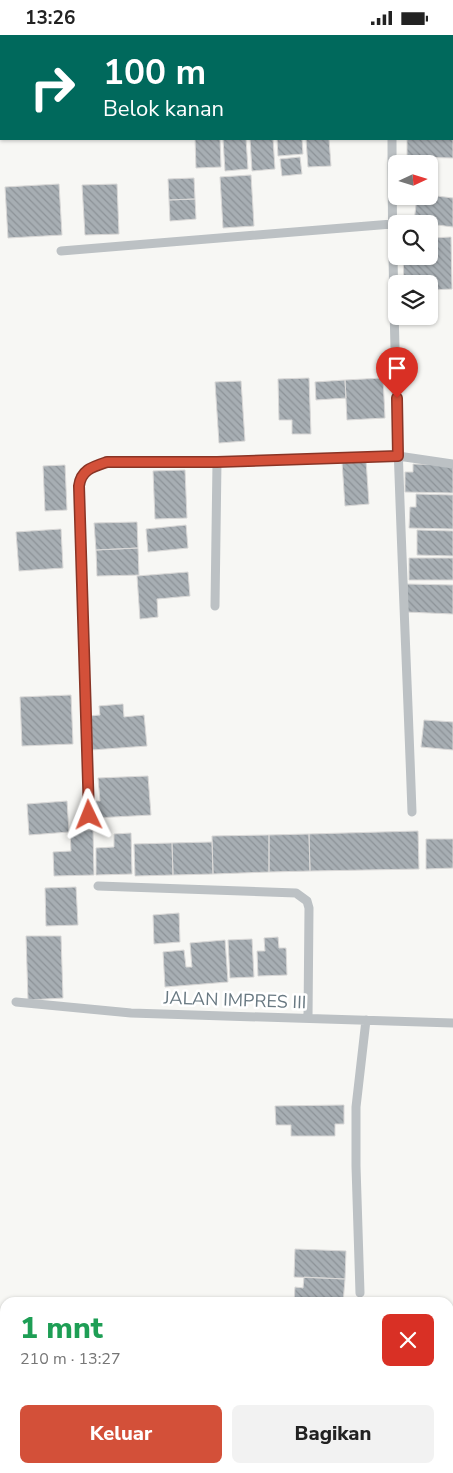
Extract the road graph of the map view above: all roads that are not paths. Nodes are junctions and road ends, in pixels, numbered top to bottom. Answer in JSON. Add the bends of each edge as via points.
{"nodes":[{"id":1,"x":392,"y":140,"type":"edge"},
{"id":2,"x":392,"y":215,"type":"edge"},
{"id":3,"x":388,"y":224,"type":"edge"},
{"id":4,"x":60,"y":251,"type":"dead end"},
{"id":5,"x":393,"y":265,"type":"edge"},
{"id":6,"x":398,"y":456,"type":"junction"},
{"id":7,"x":217,"y":462,"type":"junction"},
{"id":8,"x":453,"y":464,"type":"edge"},
{"id":9,"x":215,"y":606,"type":"dead end"},
{"id":10,"x":412,"y":812,"type":"dead end"},
{"id":11,"x":89,"y":815,"type":"dead end"},
{"id":12,"x":98,"y":886,"type":"dead end"},
{"id":13,"x":16,"y":1002,"type":"dead end"},
{"id":14,"x":308,"y":1018,"type":"junction"},
{"id":15,"x":366,"y":1020,"type":"junction"},
{"id":16,"x":453,"y":1023,"type":"edge"},
{"id":17,"x":360,"y":1293,"type":"dead end"}],
"edges":[{"from":1,"to":2,"type":"street"},
{"from":3,"to":4,"type":"street"},
{"from":5,"to":6,"type":"street"},
{"from":6,"to":7,"type":"street"},
{"from":6,"to":8,"type":"street"},
{"from":6,"to":10,"type":"street"},
{"from":7,"to":9,"type":"street"},
{"from":7,"to":11,"type":"street","via":[[107,462],[93,467],[80,479]]},
{"from":12,"to":14,"type":"street","via":[[296,893],[307,901],[309,908]]},
{"from":13,"to":14,"type":"street","name":"JALAN IMPRES III","via":[[131,1013]]},
{"from":14,"to":15,"type":"street","name":"JALAN IMPRES III"},
{"from":15,"to":16,"type":"street","name":"JALAN IMPRES III"},
{"from":15,"to":17,"type":"street","via":[[356,1107]]}]}
